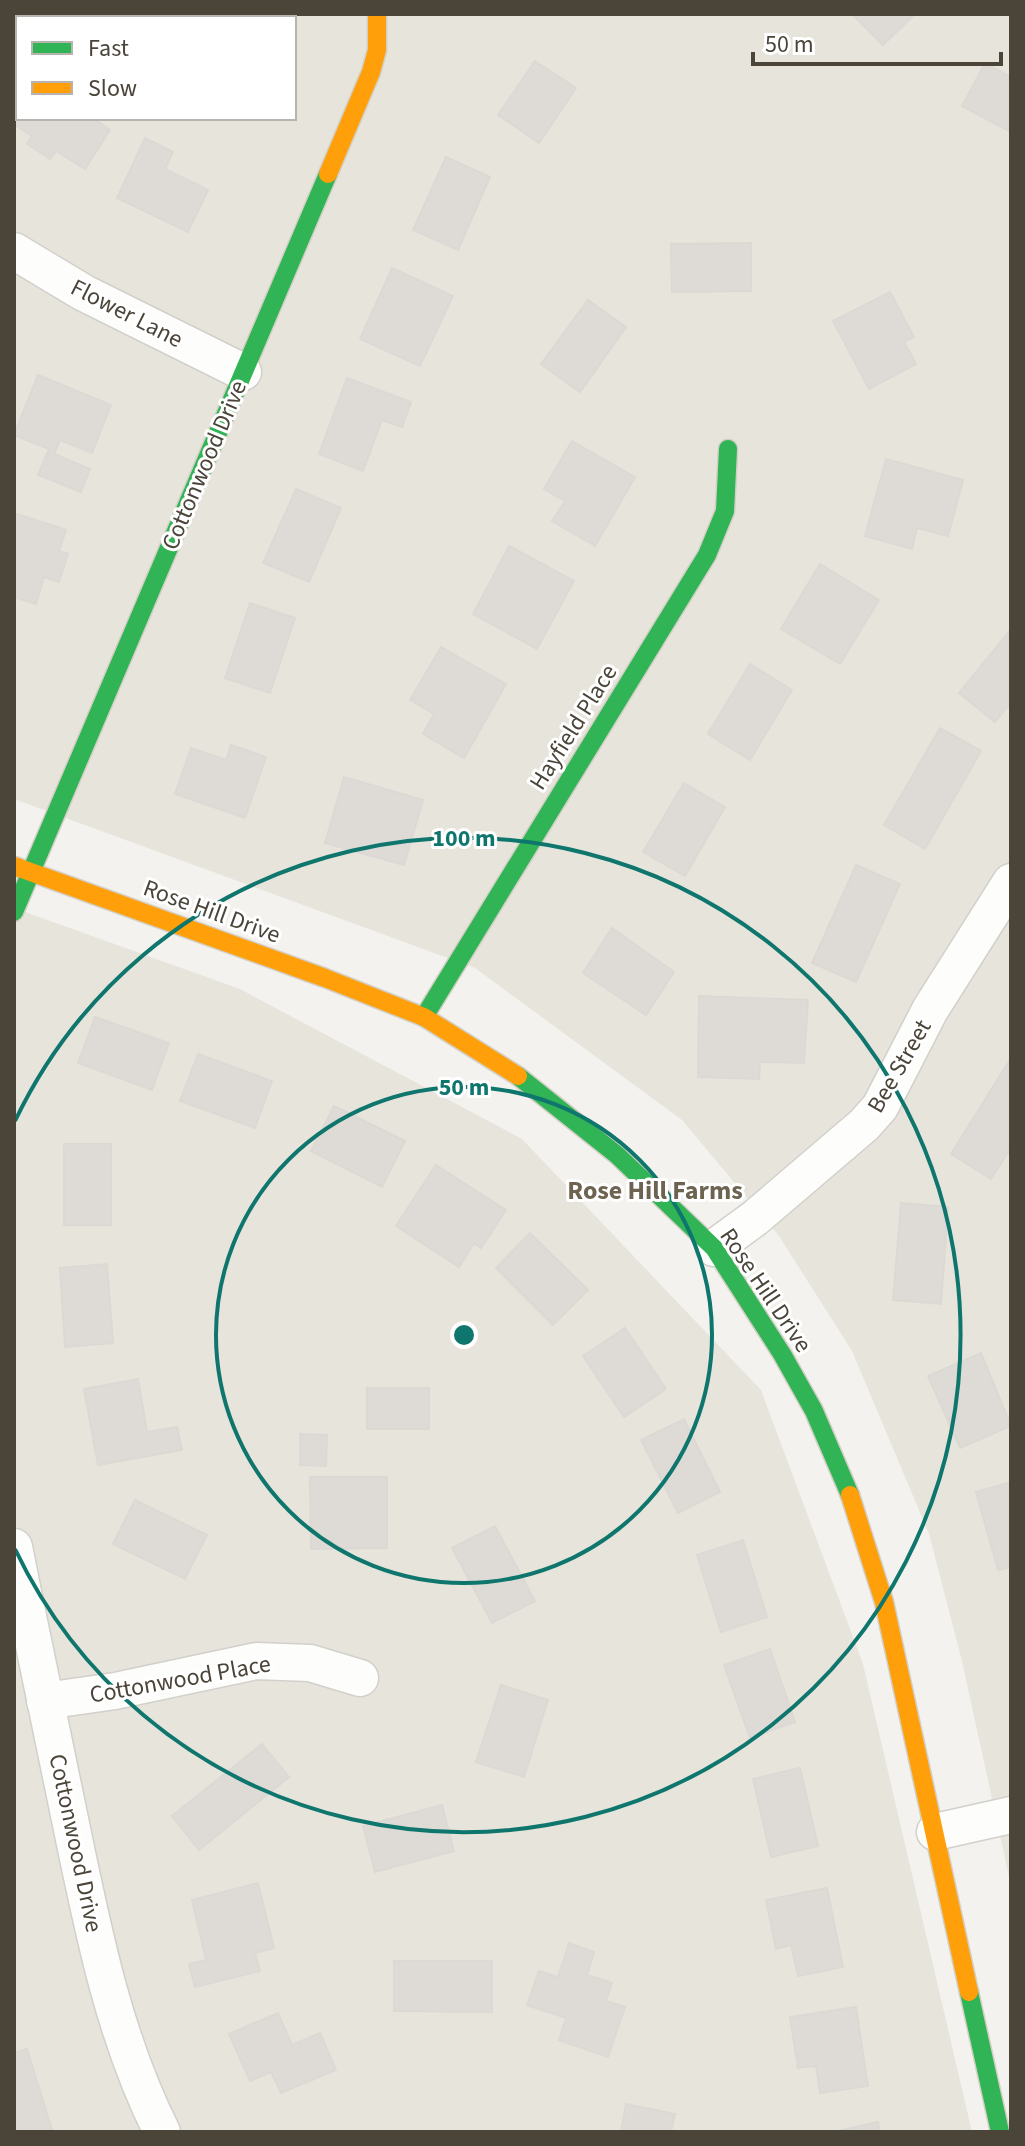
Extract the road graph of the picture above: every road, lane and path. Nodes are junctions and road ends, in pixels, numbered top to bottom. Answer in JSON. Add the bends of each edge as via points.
{"nodes":[{"id":1,"x":383,"y":15,"type":"edge"},
{"id":2,"x":14,"y":251,"type":"edge"},
{"id":3,"x":243,"y":372,"type":"junction"},
{"id":4,"x":728,"y":449,"type":"dead end"},
{"id":5,"x":22,"y":869,"type":"edge"},
{"id":6,"x":1011,"y":882,"type":"edge"},
{"id":7,"x":14,"y":912,"type":"edge"},
{"id":8,"x":424,"y":1017,"type":"junction"},
{"id":9,"x":714,"y":1248,"type":"junction"},
{"id":10,"x":14,"y":1547,"type":"edge"},
{"id":11,"x":360,"y":1678,"type":"dead end"},
{"id":12,"x":45,"y":1701,"type":"junction"},
{"id":13,"x":1011,"y":1815,"type":"edge"},
{"id":14,"x":935,"y":1832,"type":"junction"},
{"id":15,"x":162,"y":2132,"type":"edge"},
{"id":16,"x":1000,"y":2132,"type":"edge"}],
"edges":[{"from":1,"to":3,"type":"street","name":"Cottonwood Drive","via":[[371,72]]},
{"from":2,"to":3,"type":"street","name":"Flower Lane","via":[[84,293]]},
{"from":3,"to":5,"type":"street","name":"Cottonwood Drive"},
{"from":4,"to":8,"type":"street","name":"Hayfield Place","via":[[725,511],[707,555]]},
{"from":5,"to":7,"type":"street","name":"Cottonwood Drive"},
{"from":5,"to":8,"type":"street","name":"Rose Hill Drive"},
{"from":6,"to":9,"type":"street","name":"Bee Street","via":[[930,1010],[880,1107]]},
{"from":8,"to":9,"type":"street","name":"Rose Hill Drive","via":[[562,1108]]},
{"from":9,"to":14,"type":"street","name":"Rose Hill Drive","via":[[782,1354],[846,1482],[884,1602]]},
{"from":10,"to":12,"type":"street","name":"Cottonwood Drive"},
{"from":11,"to":12,"type":"street","name":"Cottonwood Place","via":[[310,1663],[256,1661]]},
{"from":12,"to":15,"type":"street","name":"Cottonwood Drive","via":[[116,2016]]},
{"from":13,"to":14,"type":"street"},
{"from":14,"to":16,"type":"street","name":"Rose Hill Drive"}]}
